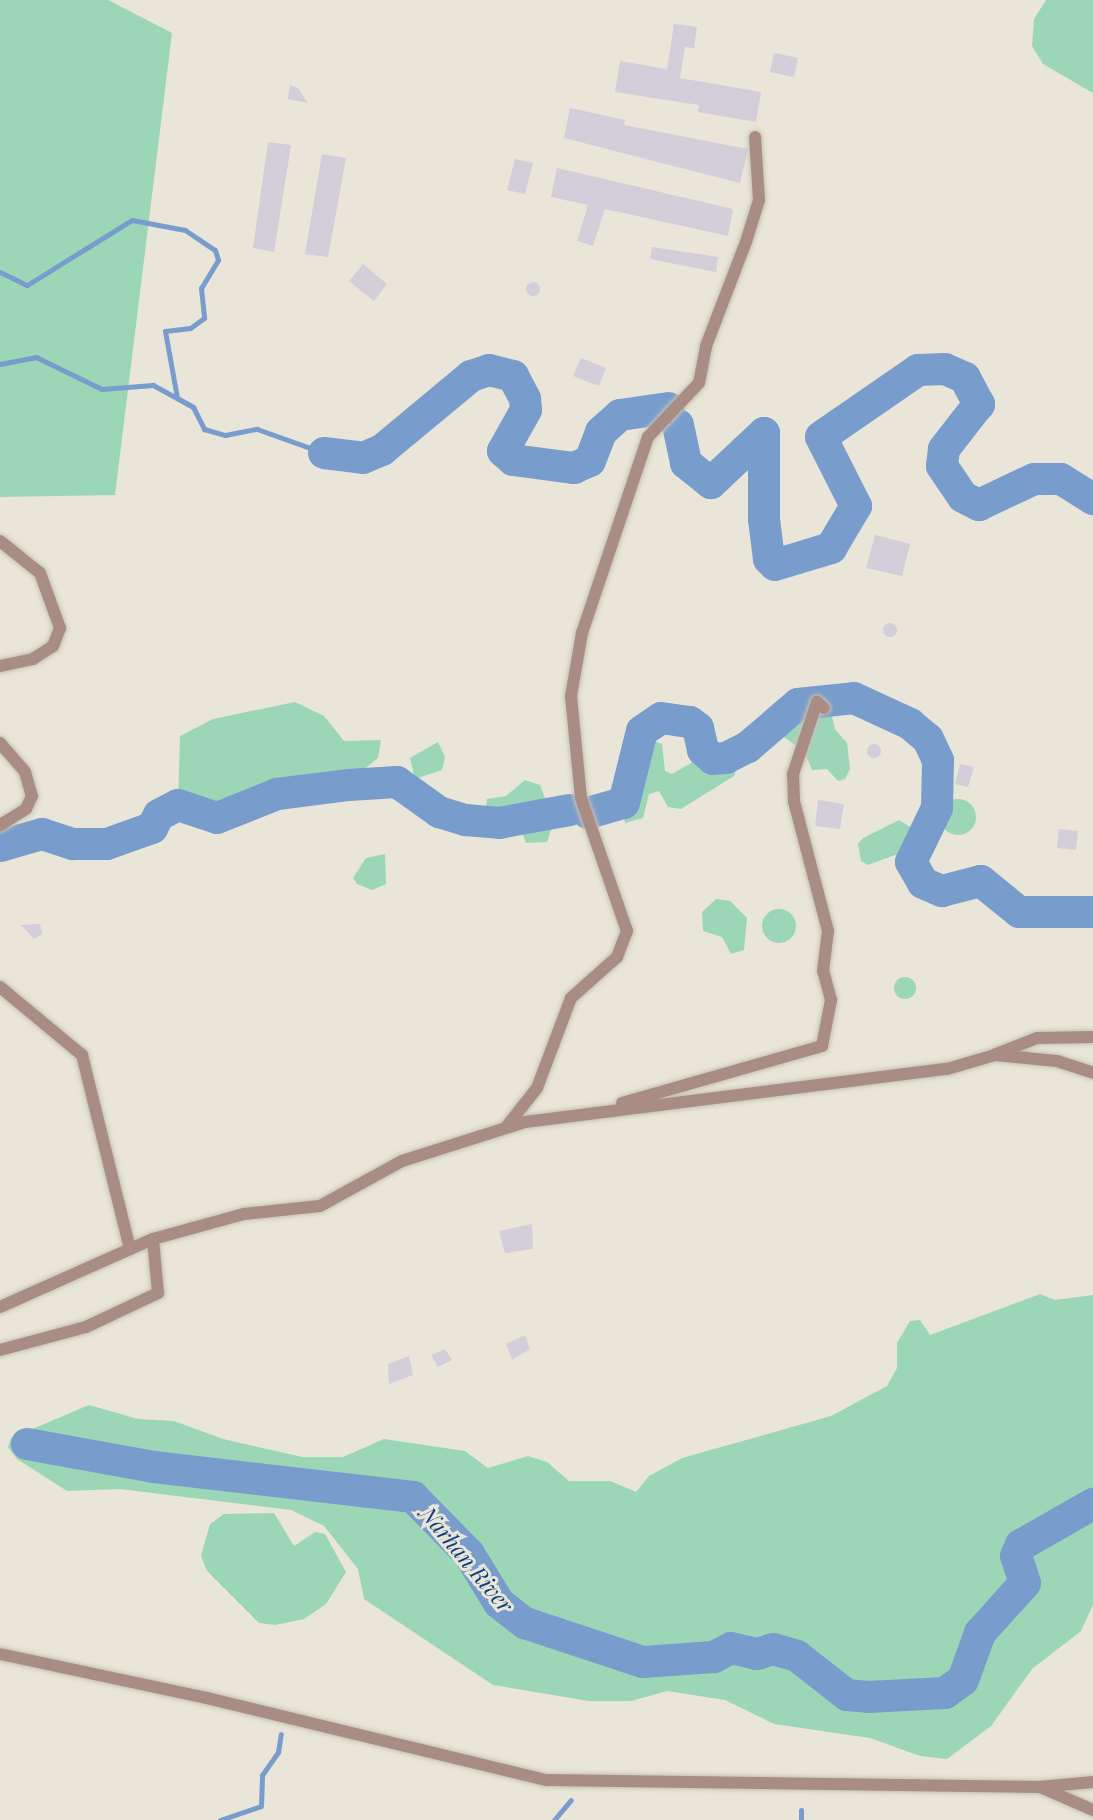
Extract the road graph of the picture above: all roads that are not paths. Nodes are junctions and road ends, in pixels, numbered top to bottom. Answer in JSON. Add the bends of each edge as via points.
{"nodes":[{"id":1,"x":755,"y":137,"type":"dead end"},
{"id":2,"x":0,"y":541,"type":"edge"},
{"id":3,"x":0,"y":666,"type":"edge"},
{"id":4,"x":824,"y":708,"type":"dead end"},
{"id":5,"x":0,"y":743,"type":"edge"},
{"id":6,"x":0,"y":825,"type":"edge"},
{"id":7,"x":0,"y":987,"type":"edge"},
{"id":8,"x":1093,"y":1037,"type":"edge"},
{"id":9,"x":996,"y":1055,"type":"junction"},
{"id":10,"x":1093,"y":1073,"type":"edge"},
{"id":11,"x":604,"y":1109,"type":"junction"},
{"id":12,"x":504,"y":1128,"type":"junction"},
{"id":13,"x":153,"y":1239,"type":"junction"},
{"id":14,"x":130,"y":1249,"type":"junction"},
{"id":15,"x":0,"y":1307,"type":"edge"},
{"id":16,"x":0,"y":1350,"type":"edge"},
{"id":17,"x":0,"y":1654,"type":"edge"},
{"id":18,"x":1093,"y":1782,"type":"edge"},
{"id":19,"x":1040,"y":1787,"type":"junction"},
{"id":20,"x":1093,"y":1810,"type":"edge"}],
"edges":[{"from":1,"to":12,"type":"street","via":[[759,200],[746,242],[706,346],[699,382],[648,437],[582,633],[571,696],[581,798],[627,931],[617,957],[572,998],[537,1088]]},
{"from":2,"to":3,"type":"street","via":[[40,573],[60,628],[53,646],[33,659]]},
{"from":4,"to":11,"type":"street","via":[[817,702],[793,774],[794,801],[828,931],[823,971],[831,1000],[822,1046]]},
{"from":5,"to":6,"type":"street","via":[[25,772],[32,796],[26,808]]},
{"from":7,"to":14,"type":"street","via":[[82,1055]]},
{"from":8,"to":9,"type":"street","via":[[1037,1038],[1016,1042]]},
{"from":9,"to":10,"type":"street","via":[[1048,1059]]},
{"from":9,"to":11,"type":"street","via":[[947,1070]]},
{"from":11,"to":12,"type":"street"},
{"from":12,"to":13,"type":"street","via":[[402,1161],[320,1206],[244,1214]]},
{"from":13,"to":14,"type":"street"},
{"from":13,"to":16,"type":"street","via":[[158,1293],[86,1327]]},
{"from":14,"to":15,"type":"street"},
{"from":17,"to":19,"type":"street","via":[[207,1698],[546,1780]]},
{"from":18,"to":19,"type":"street"},
{"from":19,"to":20,"type":"street"}]}
